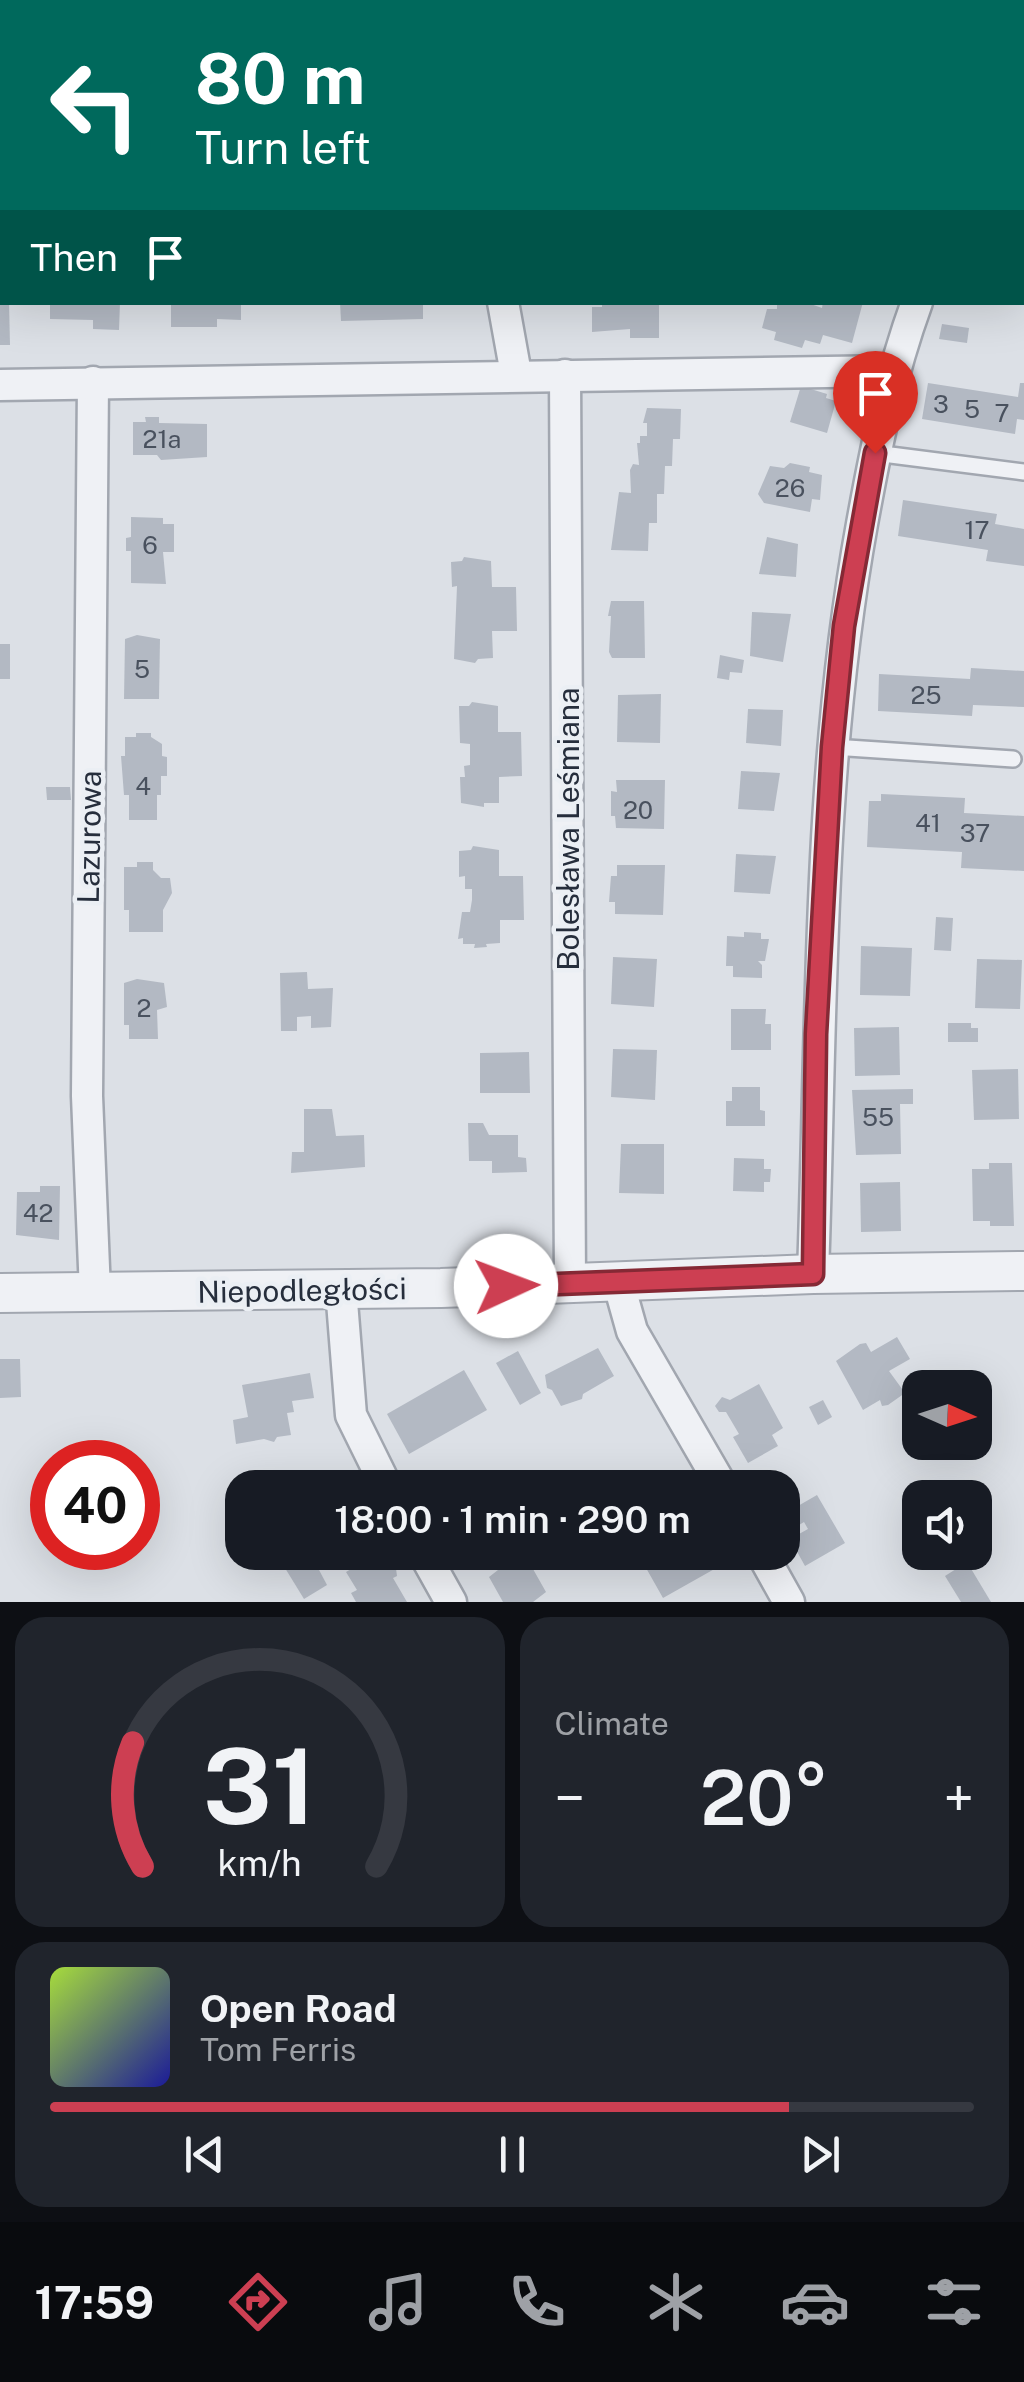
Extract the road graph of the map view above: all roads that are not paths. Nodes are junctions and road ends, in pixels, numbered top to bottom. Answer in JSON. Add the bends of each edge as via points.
{"nodes":[{"id":1,"x":504,"y":305,"type":"edge"},
{"id":2,"x":916,"y":305,"type":"edge"},
{"id":3,"x":892,"y":371,"type":"junction"},
{"id":4,"x":516,"y":374,"type":"junction"},
{"id":5,"x":565,"y":375,"type":"junction"},
{"id":6,"x":93,"y":382,"type":"junction"},
{"id":7,"x":0,"y":385,"type":"edge"},
{"id":8,"x":875,"y":453,"type":"junction"},
{"id":9,"x":1024,"y":472,"type":"edge"},
{"id":10,"x":832,"y":747,"type":"junction"},
{"id":11,"x":1013,"y":759,"type":"dead end"},
{"id":12,"x":1024,"y":1272,"type":"edge"},
{"id":13,"x":813,"y":1274,"type":"junction"},
{"id":14,"x":618,"y":1282,"type":"junction"},
{"id":15,"x":570,"y":1284,"type":"junction"},
{"id":16,"x":341,"y":1289,"type":"junction"},
{"id":17,"x":95,"y":1292,"type":"junction"},
{"id":18,"x":0,"y":1294,"type":"edge"},
{"id":19,"x":377,"y":1470,"type":"edge"},
{"id":20,"x":713,"y":1470,"type":"edge"},
{"id":21,"x":433,"y":1570,"type":"edge"},
{"id":22,"x":770,"y":1570,"type":"edge"},
{"id":23,"x":451,"y":1602,"type":"edge"},
{"id":24,"x":789,"y":1602,"type":"edge"}],
"edges":[{"from":1,"to":4,"type":"street"},
{"from":2,"to":3,"type":"street"},
{"from":3,"to":5,"type":"street"},
{"from":3,"to":8,"type":"street"},
{"from":4,"to":5,"type":"street"},
{"from":4,"to":6,"type":"street"},
{"from":5,"to":15,"type":"street","name":"Bolesława Leśmiana"},
{"from":6,"to":7,"type":"street"},
{"from":6,"to":17,"type":"street","name":"Lazurowa","via":[[87,1096]]},
{"from":8,"to":9,"type":"lane"},
{"from":8,"to":10,"type":"street","via":[[844,626]]},
{"from":10,"to":11,"type":"lane"},
{"from":10,"to":13,"type":"street","via":[[816,1034]]},
{"from":12,"to":13,"type":"street","name":"Niepodległości"},
{"from":13,"to":14,"type":"street","name":"Niepodległości"},
{"from":14,"to":15,"type":"street","name":"Niepodległości"},
{"from":14,"to":20,"type":"street","via":[[632,1331]]},
{"from":15,"to":16,"type":"street","name":"Niepodległości"},
{"from":16,"to":17,"type":"street","name":"Niepodległości"},
{"from":16,"to":19,"type":"street","via":[[351,1415]]},
{"from":17,"to":18,"type":"street","name":"Niepodległości"},
{"from":21,"to":23,"type":"street"},
{"from":22,"to":24,"type":"street"}]}
